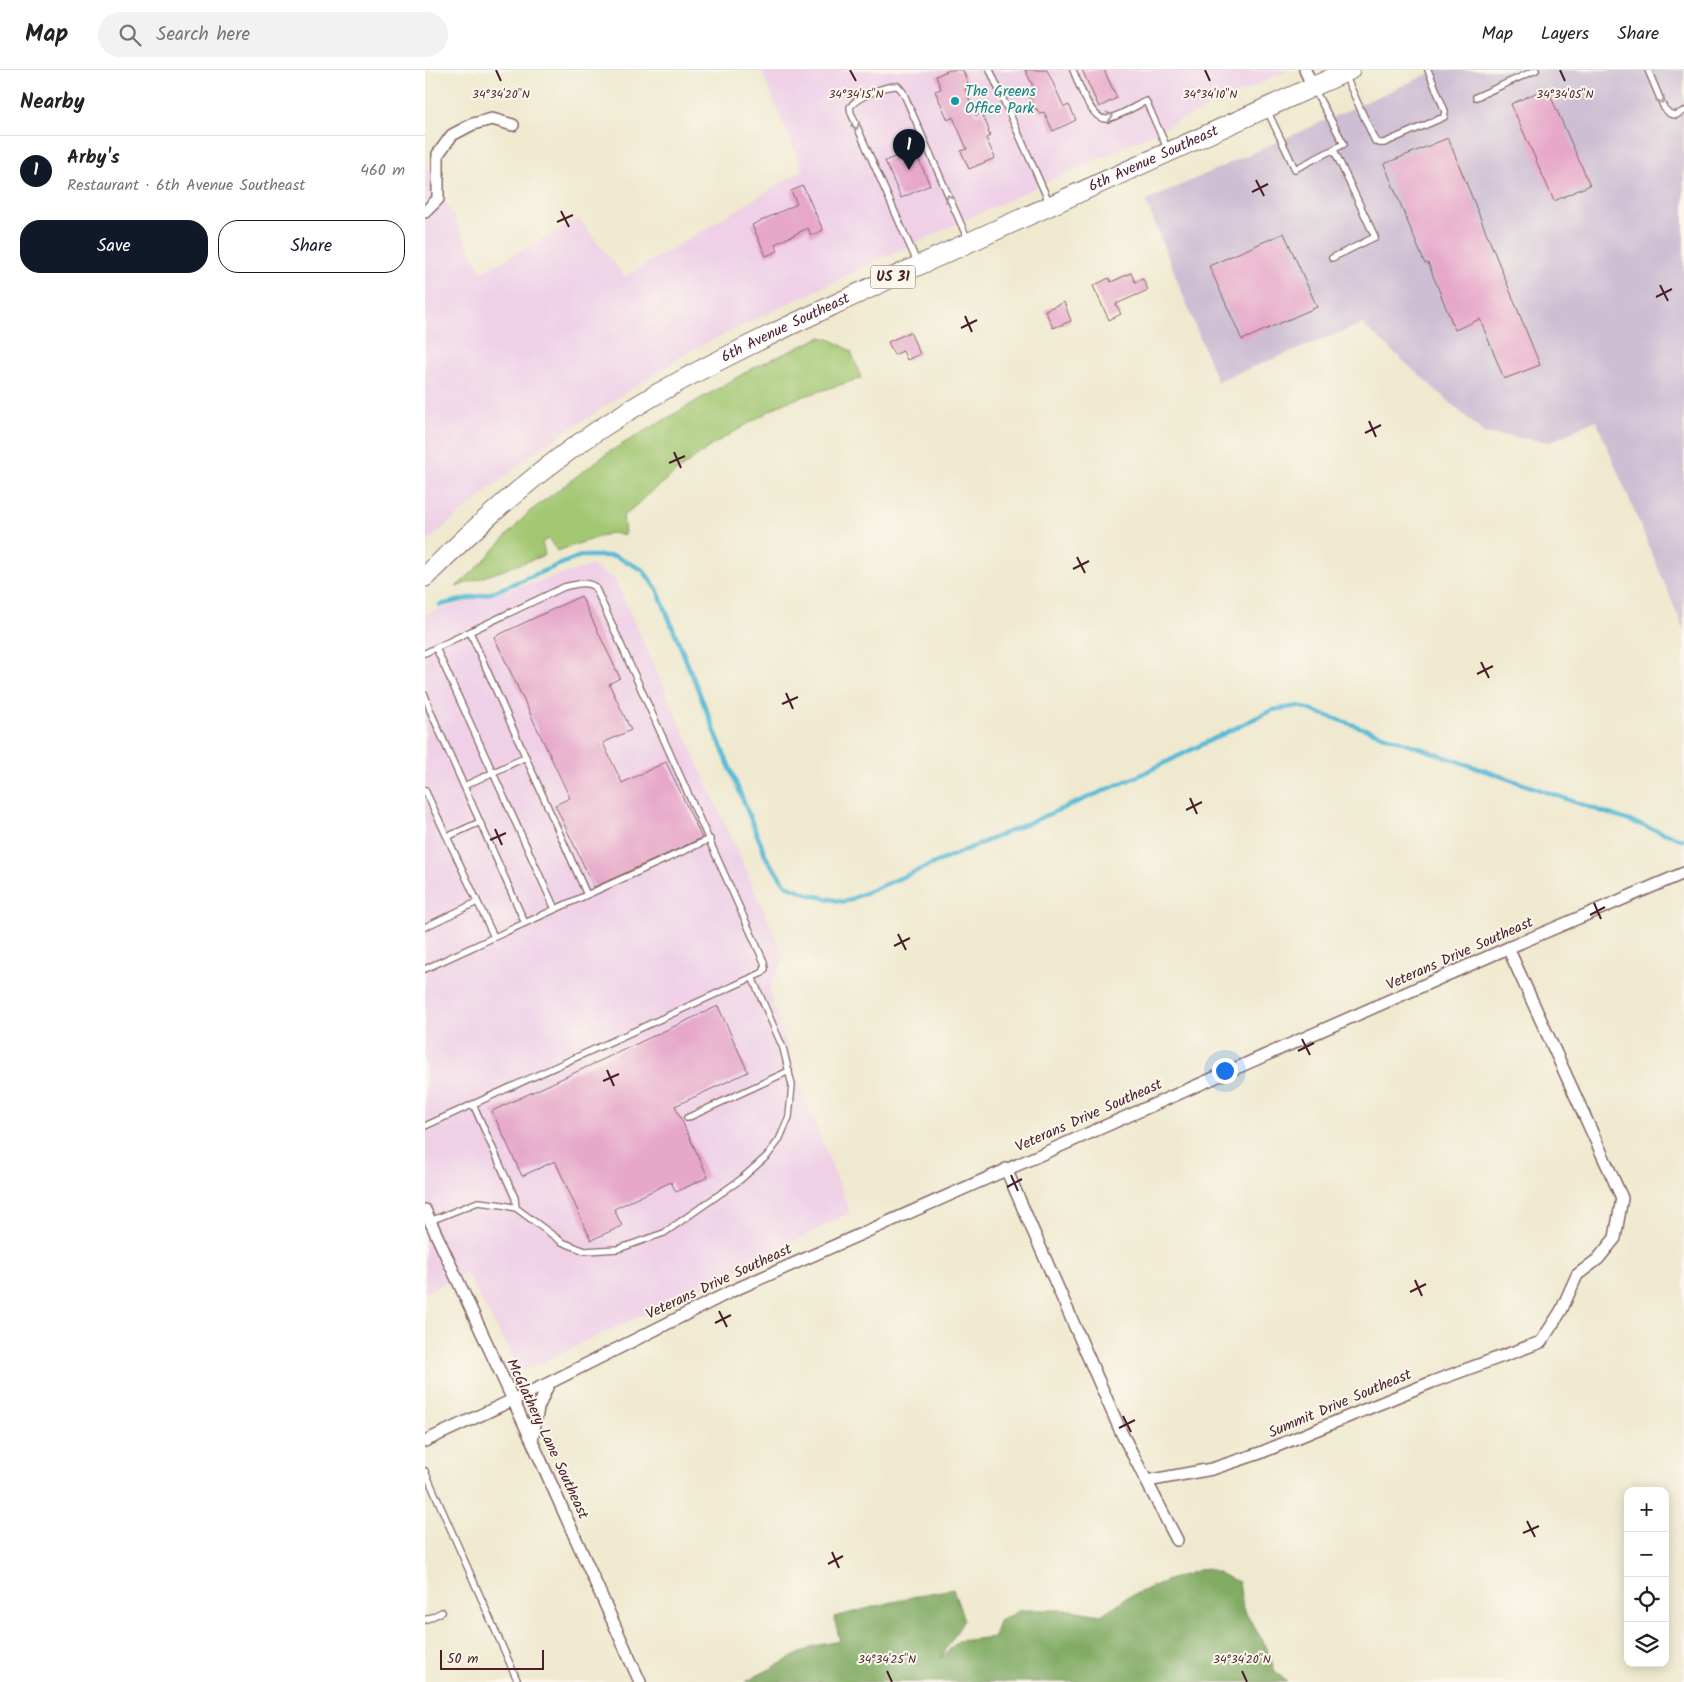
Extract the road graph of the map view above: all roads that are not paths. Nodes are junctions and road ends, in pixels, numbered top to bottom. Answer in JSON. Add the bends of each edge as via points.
{"nodes":[{"id":1,"x":990,"y":70,"type":"edge"},
{"id":2,"x":1073,"y":70,"type":"edge"},
{"id":3,"x":1428,"y":70,"type":"edge"},
{"id":4,"x":1536,"y":70,"type":"edge"},
{"id":5,"x":1648,"y":70,"type":"edge"},
{"id":6,"x":1347,"y":71,"type":"edge"},
{"id":7,"x":1309,"y":78,"type":"edge"},
{"id":8,"x":1476,"y":97,"type":"dead end"},
{"id":9,"x":1267,"y":108,"type":"junction"},
{"id":10,"x":1684,"y":111,"type":"edge"},
{"id":11,"x":513,"y":125,"type":"dead end"},
{"id":12,"x":1334,"y":150,"type":"junction"},
{"id":13,"x":1169,"y":152,"type":"junction"},
{"id":14,"x":1051,"y":206,"type":"junction"},
{"id":15,"x":425,"y":212,"type":"edge"},
{"id":16,"x":969,"y":242,"type":"junction"},
{"id":17,"x":1332,"y":258,"type":"dead end"},
{"id":18,"x":918,"y":265,"type":"junction"},
{"id":19,"x":425,"y":577,"type":"edge"},
{"id":20,"x":469,"y":632,"type":"junction"},
{"id":21,"x":436,"y":648,"type":"junction"},
{"id":22,"x":425,"y":653,"type":"edge"},
{"id":23,"x":425,"y":694,"type":"edge"},
{"id":24,"x":427,"y":709,"type":"edge"},
{"id":25,"x":526,"y":757,"type":"junction"},
{"id":26,"x":493,"y":773,"type":"junction"},
{"id":27,"x":464,"y":786,"type":"junction"},
{"id":28,"x":425,"y":790,"type":"edge"},
{"id":29,"x":480,"y":822,"type":"junction"},
{"id":30,"x":447,"y":837,"type":"junction"},
{"id":31,"x":710,"y":839,"type":"junction"},
{"id":32,"x":1684,"y":873,"type":"edge"},
{"id":33,"x":587,"y":895,"type":"junction"},
{"id":34,"x":477,"y":902,"type":"junction"},
{"id":35,"x":555,"y":909,"type":"junction"},
{"id":36,"x":525,"y":923,"type":"junction"},
{"id":37,"x":425,"y":927,"type":"edge"},
{"id":38,"x":494,"y":937,"type":"junction"},
{"id":39,"x":1508,"y":948,"type":"junction"},
{"id":40,"x":426,"y":967,"type":"edge"},
{"id":41,"x":752,"y":977,"type":"junction"},
{"id":42,"x":789,"y":1071,"type":"junction"},
{"id":43,"x":473,"y":1104,"type":"junction"},
{"id":44,"x":687,"y":1118,"type":"dead end"},
{"id":45,"x":425,"y":1126,"type":"edge"},
{"id":46,"x":1005,"y":1169,"type":"junction"},
{"id":47,"x":516,"y":1208,"type":"junction"},
{"id":48,"x":428,"y":1216,"type":"edge"},
{"id":49,"x":549,"y":1383,"type":"junction"},
{"id":50,"x":512,"y":1400,"type":"junction"},
{"id":51,"x":425,"y":1441,"type":"edge"},
{"id":52,"x":532,"y":1441,"type":"junction"},
{"id":53,"x":425,"y":1471,"type":"edge"},
{"id":54,"x":1147,"y":1481,"type":"junction"},
{"id":55,"x":1177,"y":1540,"type":"dead end"},
{"id":56,"x":441,"y":1612,"type":"dead end"},
{"id":57,"x":425,"y":1620,"type":"edge"},
{"id":58,"x":518,"y":1682,"type":"edge"},
{"id":59,"x":640,"y":1682,"type":"edge"}],
"edges":[{"from":1,"to":14,"type":"lane"},
{"from":2,"to":13,"type":"lane","one_way":true,"via":[[1091,110],[1099,118],[1107,119],[1146,101]]},
{"from":3,"to":6,"type":"lane","via":[[1445,111],[1444,117],[1384,143],[1375,141]]},
{"from":4,"to":8,"type":"lane"},
{"from":5,"to":10,"type":"lane","one_way":true,"via":[[1664,108],[1676,115]]},
{"from":6,"to":7,"type":"main road","name":"6th Avenue Southeast","number":"US 31"},
{"from":7,"to":9,"type":"main road","name":"6th Avenue Southeast","number":"US 31"},
{"from":7,"to":12,"type":"lane","via":[[1344,144]]},
{"from":9,"to":12,"type":"lane","via":[[1295,169]]},
{"from":9,"to":13,"type":"main road","name":"6th Avenue Southeast","number":"US 31"},
{"from":11,"to":15,"type":"street","via":[[492,118],[452,135],[438,154],[439,199]]},
{"from":12,"to":17,"type":"lane","via":[[1375,237]]},
{"from":13,"to":14,"type":"main road","name":"6th Avenue Southeast","number":"US 31"},
{"from":14,"to":16,"type":"main road","name":"6th Avenue Southeast","number":"US 31"},
{"from":16,"to":18,"type":"main road","name":"6th Avenue Southeast","number":"US 31"},
{"from":16,"to":18,"type":"lane","one_way":true,"via":[[903,92],[898,86],[890,86],[854,102],[849,107],[851,113]]},
{"from":18,"to":19,"type":"main road","name":"6th Avenue Southeast","number":"US 31","via":[[734,352],[616,419],[520,488]]},
{"from":20,"to":21,"type":"lane"},
{"from":20,"to":25,"type":"lane"},
{"from":20,"to":31,"type":"lane","via":[[564,587],[586,583],[595,587]]},
{"from":21,"to":22,"type":"lane"},
{"from":21,"to":26,"type":"lane"},
{"from":23,"to":24,"type":"lane"},
{"from":24,"to":27,"type":"lane"},
{"from":25,"to":26,"type":"lane"},
{"from":25,"to":33,"type":"lane"},
{"from":26,"to":27,"type":"lane"},
{"from":26,"to":35,"type":"lane"},
{"from":27,"to":29,"type":"lane"},
{"from":28,"to":30,"type":"lane"},
{"from":29,"to":30,"type":"lane"},
{"from":29,"to":36,"type":"lane"},
{"from":30,"to":34,"type":"lane"},
{"from":31,"to":33,"type":"lane"},
{"from":31,"to":41,"type":"lane","via":[[765,962],[762,973]]},
{"from":32,"to":39,"type":"street","name":"Veterans Drive Southeast"},
{"from":33,"to":35,"type":"lane"},
{"from":34,"to":37,"type":"lane"},
{"from":34,"to":38,"type":"lane"},
{"from":35,"to":36,"type":"lane"},
{"from":36,"to":38,"type":"lane"},
{"from":38,"to":40,"type":"lane"},
{"from":39,"to":46,"type":"street","name":"Veterans Drive Southeast"},
{"from":39,"to":54,"type":"street","name":"Summit Drive Southeast","via":[[1622,1198],[1615,1238],[1598,1259],[1577,1275],[1561,1311],[1541,1342],[1432,1382],[1259,1453],[1212,1469]]},
{"from":41,"to":42,"type":"lane","via":[[783,1048]]},
{"from":41,"to":43,"type":"lane"},
{"from":42,"to":44,"type":"lane"},
{"from":42,"to":47,"type":"lane","via":[[792,1085],[789,1117],[779,1140],[767,1156],[740,1180],[664,1233],[617,1248],[585,1251],[562,1242]]},
{"from":43,"to":45,"type":"lane"},
{"from":43,"to":47,"type":"lane","via":[[515,1198]]},
{"from":46,"to":49,"type":"street","name":"Veterans Drive Southeast","via":[[732,1291]]},
{"from":46,"to":54,"type":"street","via":[[1121,1432]]},
{"from":47,"to":48,"type":"lane","via":[[478,1202]]},
{"from":48,"to":50,"type":"street","name":"McGlathery Lane Southeast"},
{"from":49,"to":50,"type":"street","name":"Veterans Drive Southeast"},
{"from":49,"to":52,"type":"street","via":[[538,1408]]},
{"from":50,"to":51,"type":"street","name":"Veterans Drive Southeast"},
{"from":50,"to":52,"type":"street","name":"McGlathery Lane Southeast"},
{"from":52,"to":59,"type":"street","name":"McGlathery Lane Southeast"},
{"from":53,"to":58,"type":"lane"},
{"from":54,"to":55,"type":"street"},
{"from":56,"to":57,"type":"lane"}]}
